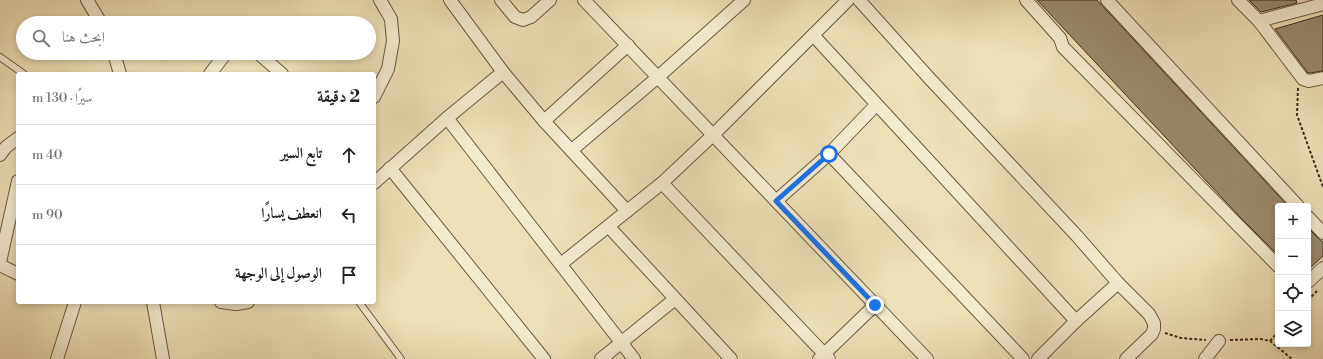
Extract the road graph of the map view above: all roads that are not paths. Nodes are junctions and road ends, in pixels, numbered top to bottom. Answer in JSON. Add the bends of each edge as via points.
{"nodes":[{"id":1,"x":87,"y":0,"type":"edge"},
{"id":2,"x":380,"y":0,"type":"edge"},
{"id":3,"x":450,"y":0,"type":"edge"},
{"id":4,"x":501,"y":0,"type":"edge"},
{"id":5,"x":550,"y":0,"type":"edge"},
{"id":6,"x":584,"y":0,"type":"edge"},
{"id":7,"x":744,"y":0,"type":"edge"},
{"id":8,"x":848,"y":0,"type":"edge"},
{"id":9,"x":859,"y":0,"type":"edge"},
{"id":10,"x":1026,"y":0,"type":"edge"},
{"id":11,"x":1107,"y":0,"type":"edge"},
{"id":12,"x":1238,"y":0,"type":"edge"},
{"id":13,"x":1323,"y":4,"type":"edge"},
{"id":14,"x":97,"y":16,"type":"edge"},
{"id":15,"x":1259,"y":20,"type":"junction"},
{"id":16,"x":812,"y":35,"type":"junction"},
{"id":17,"x":628,"y":45,"type":"junction"},
{"id":18,"x":0,"y":57,"type":"edge"},
{"id":19,"x":116,"y":60,"type":"edge"},
{"id":20,"x":221,"y":60,"type":"edge"},
{"id":21,"x":266,"y":60,"type":"edge"},
{"id":22,"x":21,"y":72,"type":"edge"},
{"id":23,"x":119,"y":72,"type":"edge"},
{"id":24,"x":212,"y":72,"type":"edge"},
{"id":25,"x":280,"y":72,"type":"edge"},
{"id":26,"x":503,"y":72,"type":"junction"},
{"id":27,"x":658,"y":77,"type":"junction"},
{"id":28,"x":1323,"y":78,"type":"edge"},
{"id":29,"x":376,"y":93,"type":"edge"},
{"id":30,"x":876,"y":105,"type":"junction"},
{"id":31,"x":447,"y":118,"type":"junction"},
{"id":32,"x":544,"y":121,"type":"junction"},
{"id":33,"x":713,"y":135,"type":"junction"},
{"id":34,"x":16,"y":140,"type":"edge"},
{"id":35,"x":572,"y":150,"type":"junction"},
{"id":36,"x":829,"y":154,"type":"junction"},
{"id":37,"x":0,"y":155,"type":"edge"},
{"id":38,"x":380,"y":174,"type":"edge"},
{"id":39,"x":662,"y":183,"type":"junction"},
{"id":40,"x":16,"y":190,"type":"edge"},
{"id":41,"x":776,"y":201,"type":"junction"},
{"id":42,"x":1295,"y":203,"type":"edge"},
{"id":43,"x":627,"y":211,"type":"junction"},
{"id":44,"x":1311,"y":220,"type":"edge"},
{"id":45,"x":608,"y":227,"type":"junction"},
{"id":46,"x":1323,"y":233,"type":"edge"},
{"id":47,"x":0,"y":263,"type":"edge"},
{"id":48,"x":1275,"y":263,"type":"edge"},
{"id":49,"x":561,"y":264,"type":"junction"},
{"id":50,"x":1323,"y":268,"type":"edge"},
{"id":51,"x":16,"y":273,"type":"edge"},
{"id":52,"x":1311,"y":279,"type":"edge"},
{"id":53,"x":1118,"y":283,"type":"junction"},
{"id":54,"x":675,"y":299,"type":"junction"},
{"id":55,"x":74,"y":304,"type":"edge"},
{"id":56,"x":153,"y":304,"type":"edge"},
{"id":57,"x":360,"y":304,"type":"edge"},
{"id":58,"x":875,"y":305,"type":"junction"},
{"id":59,"x":1076,"y":321,"type":"junction"},
{"id":60,"x":1219,"y":341,"type":"dead end"},
{"id":61,"x":622,"y":343,"type":"junction"},
{"id":62,"x":824,"y":357,"type":"edge"},
{"id":63,"x":57,"y":359,"type":"edge"},
{"id":64,"x":163,"y":359,"type":"edge"},
{"id":65,"x":401,"y":359,"type":"edge"},
{"id":66,"x":544,"y":359,"type":"edge"},
{"id":67,"x":601,"y":359,"type":"edge"},
{"id":68,"x":634,"y":359,"type":"edge"},
{"id":69,"x":731,"y":359,"type":"edge"},
{"id":70,"x":927,"y":359,"type":"edge"},
{"id":71,"x":1023,"y":359,"type":"edge"},
{"id":72,"x":1038,"y":359,"type":"edge"},
{"id":73,"x":1126,"y":359,"type":"edge"},
{"id":74,"x":1205,"y":359,"type":"edge"}],
"edges":[{"from":1,"to":14,"type":"street"},
{"from":2,"to":29,"type":"street","via":[[391,19],[393,41],[388,69]]},
{"from":3,"to":26,"type":"street"},
{"from":4,"to":5,"type":"street","via":[[515,17],[523,20],[531,17]]},
{"from":6,"to":17,"type":"street"},
{"from":7,"to":27,"type":"street"},
{"from":8,"to":16,"type":"street"},
{"from":9,"to":53,"type":"street"},
{"from":10,"to":48,"type":"street","via":[[1060,38],[1063,47]]},
{"from":11,"to":42,"type":"street"},
{"from":12,"to":15,"type":"street"},
{"from":13,"to":15,"type":"street"},
{"from":15,"to":28,"type":"street","via":[[1306,81]]},
{"from":16,"to":30,"type":"street"},
{"from":16,"to":33,"type":"street"},
{"from":17,"to":27,"type":"street"},
{"from":17,"to":32,"type":"street"},
{"from":18,"to":22,"type":"lane"},
{"from":19,"to":23,"type":"street"},
{"from":20,"to":24,"type":"street"},
{"from":21,"to":25,"type":"street"},
{"from":26,"to":31,"type":"street"},
{"from":26,"to":32,"type":"street"},
{"from":27,"to":33,"type":"street"},
{"from":27,"to":35,"type":"street"},
{"from":30,"to":36,"type":"street"},
{"from":30,"to":59,"type":"street"},
{"from":31,"to":38,"type":"street"},
{"from":31,"to":49,"type":"street"},
{"from":32,"to":35,"type":"street"},
{"from":33,"to":39,"type":"street"},
{"from":33,"to":41,"type":"street"},
{"from":34,"to":37,"type":"street"},
{"from":35,"to":43,"type":"street"},
{"from":36,"to":41,"type":"street"},
{"from":36,"to":71,"type":"street"},
{"from":38,"to":66,"type":"street"},
{"from":39,"to":43,"type":"street"},
{"from":39,"to":62,"type":"street"},
{"from":40,"to":47,"type":"street"},
{"from":41,"to":58,"type":"street"},
{"from":43,"to":45,"type":"street"},
{"from":44,"to":46,"type":"street"},
{"from":45,"to":49,"type":"street"},
{"from":45,"to":54,"type":"street"},
{"from":47,"to":51,"type":"street"},
{"from":49,"to":61,"type":"street"},
{"from":50,"to":52,"type":"street"},
{"from":53,"to":59,"type":"street"},
{"from":53,"to":73,"type":"street","via":[[1149,314],[1154,323],[1152,334]]},
{"from":54,"to":61,"type":"street"},
{"from":54,"to":69,"type":"street"},
{"from":55,"to":63,"type":"street"},
{"from":56,"to":64,"type":"street"},
{"from":57,"to":65,"type":"lane"},
{"from":58,"to":62,"type":"street"},
{"from":58,"to":70,"type":"street"},
{"from":59,"to":72,"type":"street"},
{"from":60,"to":74,"type":"street"},
{"from":61,"to":67,"type":"street"},
{"from":61,"to":68,"type":"street"}]}
